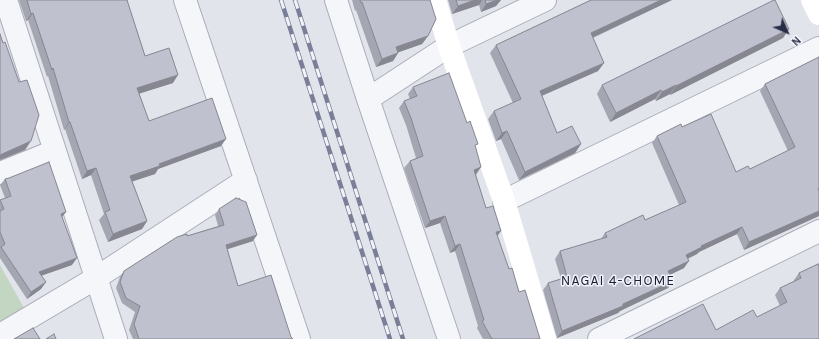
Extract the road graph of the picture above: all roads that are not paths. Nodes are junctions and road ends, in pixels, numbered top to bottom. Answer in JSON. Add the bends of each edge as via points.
{"nodes":[{"id":1,"x":6,"y":0,"type":"edge"},
{"id":2,"x":185,"y":0,"type":"edge"},
{"id":3,"x":336,"y":0,"type":"edge"},
{"id":4,"x":435,"y":0,"type":"edge"},
{"id":5,"x":545,"y":0,"type":"edge"},
{"id":6,"x":812,"y":0,"type":"edge"},
{"id":7,"x":819,"y":14,"type":"edge"},
{"id":8,"x":449,"y":46,"type":"junction"},
{"id":9,"x":819,"y":48,"type":"edge"},
{"id":10,"x":368,"y":99,"type":"junction"},
{"id":11,"x":55,"y":151,"type":"junction"},
{"id":12,"x":0,"y":173,"type":"edge"},
{"id":13,"x":246,"y":180,"type":"junction"},
{"id":14,"x":504,"y":201,"type":"junction"},
{"id":15,"x":819,"y":231,"type":"edge"},
{"id":16,"x":96,"y":278,"type":"junction"},
{"id":17,"x":0,"y":335,"type":"edge"},
{"id":18,"x":116,"y":339,"type":"edge"},
{"id":19,"x":299,"y":339,"type":"edge"},
{"id":20,"x":449,"y":339,"type":"edge"},
{"id":21,"x":545,"y":339,"type":"edge"},
{"id":22,"x":599,"y":339,"type":"edge"}],
"edges":[{"from":1,"to":11,"type":"street"},
{"from":2,"to":13,"type":"street"},
{"from":3,"to":10,"type":"street"},
{"from":4,"to":8,"type":"street"},
{"from":5,"to":8,"type":"street"},
{"from":6,"to":7,"type":"street"},
{"from":8,"to":10,"type":"street"},
{"from":8,"to":14,"type":"street"},
{"from":9,"to":14,"type":"street"},
{"from":10,"to":20,"type":"street"},
{"from":11,"to":12,"type":"street"},
{"from":11,"to":16,"type":"street"},
{"from":13,"to":16,"type":"street"},
{"from":13,"to":19,"type":"street"},
{"from":14,"to":21,"type":"street"},
{"from":15,"to":22,"type":"street"},
{"from":16,"to":17,"type":"street"},
{"from":16,"to":18,"type":"street"}]}
